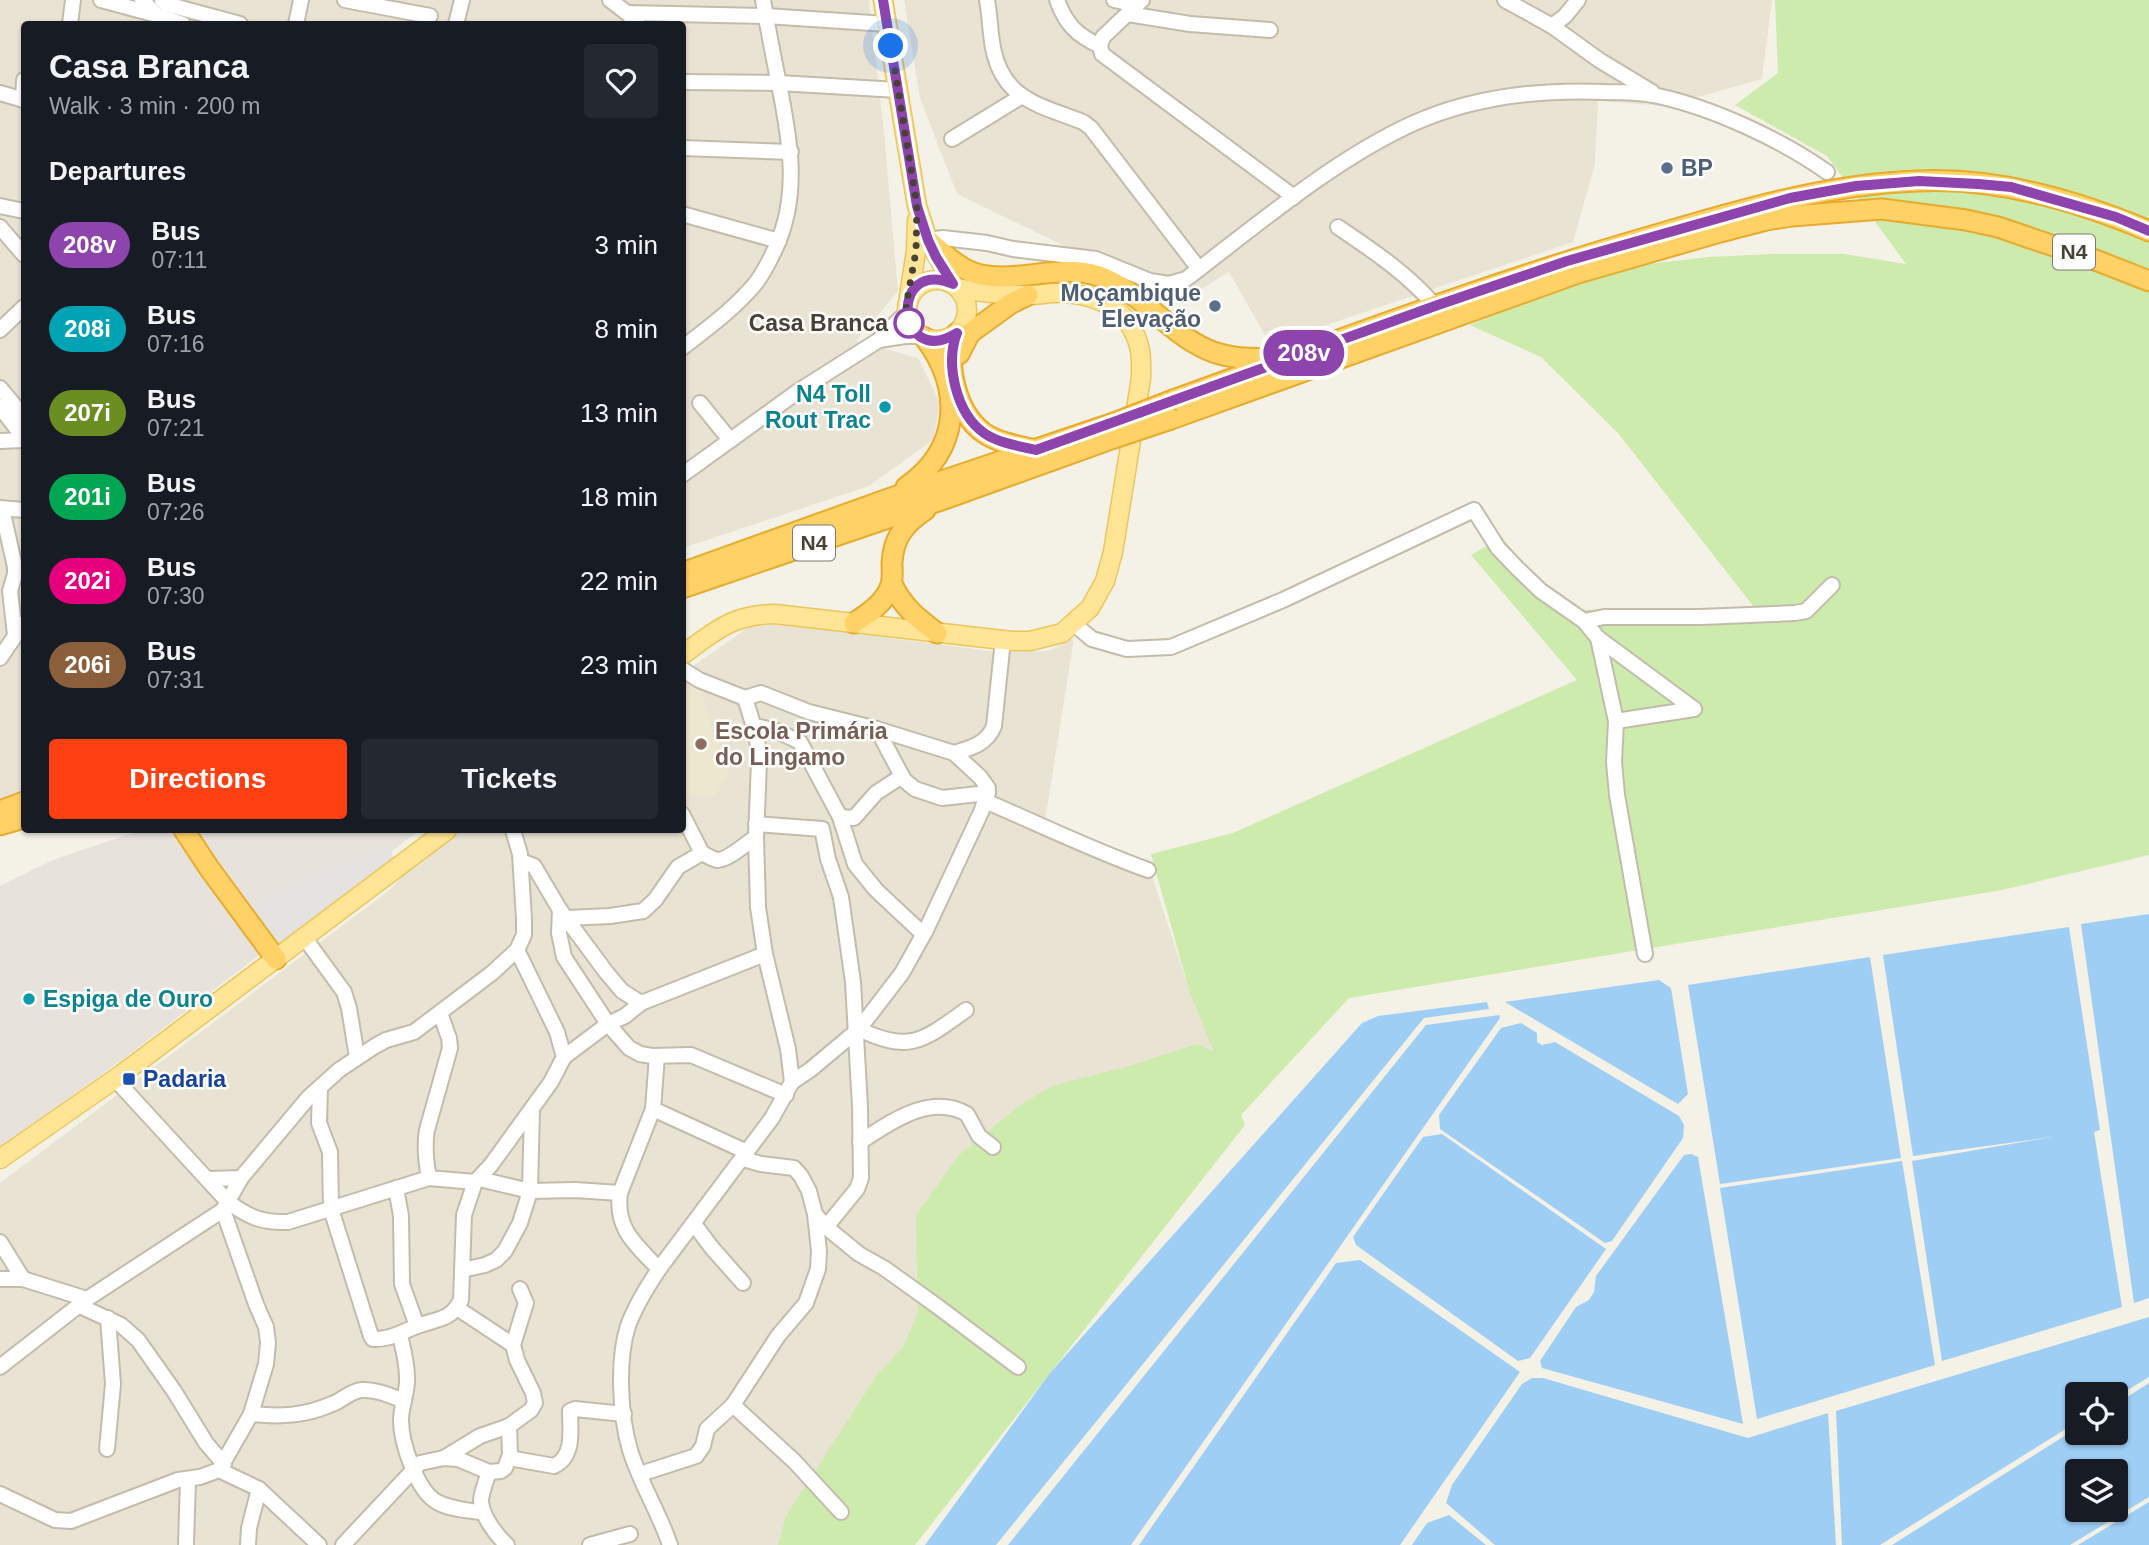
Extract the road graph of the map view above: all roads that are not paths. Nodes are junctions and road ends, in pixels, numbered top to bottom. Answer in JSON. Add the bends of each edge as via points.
{"nodes":[{"id":1,"x":73,"y":0,"type":"edge"},
{"id":2,"x":101,"y":0,"type":"edge"},
{"id":3,"x":142,"y":0,"type":"edge"},
{"id":4,"x":162,"y":0,"type":"edge"},
{"id":5,"x":301,"y":0,"type":"edge"},
{"id":6,"x":345,"y":0,"type":"edge"},
{"id":7,"x":462,"y":0,"type":"edge"},
{"id":8,"x":610,"y":0,"type":"edge"},
{"id":9,"x":763,"y":0,"type":"edge"},
{"id":10,"x":883,"y":0,"type":"edge"},
{"id":11,"x":987,"y":0,"type":"edge"},
{"id":12,"x":1057,"y":0,"type":"edge"},
{"id":13,"x":1114,"y":0,"type":"edge"},
{"id":14,"x":1505,"y":0,"type":"edge"},
{"id":15,"x":1578,"y":0,"type":"edge"},
{"id":16,"x":1136,"y":6,"type":"edge"},
{"id":17,"x":627,"y":13,"type":"junction"},
{"id":18,"x":157,"y":15,"type":"junction"},
{"id":19,"x":430,"y":16,"type":"dead end"},
{"id":20,"x":766,"y":16,"type":"junction"},
{"id":21,"x":70,"y":21,"type":"edge"},
{"id":22,"x":174,"y":21,"type":"edge"},
{"id":23,"x":229,"y":21,"type":"edge"},
{"id":24,"x":297,"y":21,"type":"edge"},
{"id":25,"x":457,"y":21,"type":"edge"},
{"id":26,"x":635,"y":21,"type":"edge"},
{"id":27,"x":887,"y":24,"type":"junction"},
{"id":28,"x":1552,"y":26,"type":"junction"},
{"id":29,"x":1270,"y":30,"type":"dead end"},
{"id":30,"x":1100,"y":46,"type":"junction"},
{"id":31,"x":686,"y":82,"type":"edge"},
{"id":32,"x":779,"y":83,"type":"junction"},
{"id":33,"x":898,"y":90,"type":"junction"},
{"id":34,"x":0,"y":93,"type":"edge"},
{"id":35,"x":1656,"y":95,"type":"junction"},
{"id":36,"x":1022,"y":96,"type":"junction"},
{"id":37,"x":21,"y":99,"type":"edge"},
{"id":38,"x":952,"y":139,"type":"dead end"},
{"id":39,"x":686,"y":148,"type":"edge"},
{"id":40,"x":791,"y":152,"type":"junction"},
{"id":41,"x":1827,"y":172,"type":"dead end"},
{"id":42,"x":1294,"y":197,"type":"junction"},
{"id":43,"x":0,"y":206,"type":"edge"},
{"id":44,"x":21,"y":211,"type":"edge"},
{"id":45,"x":686,"y":215,"type":"edge"},
{"id":46,"x":1338,"y":227,"type":"dead end"},
{"id":47,"x":0,"y":228,"type":"edge"},
{"id":48,"x":2149,"y":231,"type":"edge"},
{"id":49,"x":779,"y":241,"type":"junction"},
{"id":50,"x":922,"y":246,"type":"junction"},
{"id":51,"x":21,"y":251,"type":"edge"},
{"id":52,"x":1199,"y":269,"type":"junction"},
{"id":53,"x":2149,"y":281,"type":"edge"},
{"id":54,"x":955,"y":286,"type":"junction"},
{"id":55,"x":1028,"y":295,"type":"junction"},
{"id":56,"x":907,"y":306,"type":"junction"},
{"id":57,"x":1435,"y":306,"type":"junction"},
{"id":58,"x":21,"y":310,"type":"edge"},
{"id":59,"x":0,"y":330,"type":"edge"},
{"id":60,"x":960,"y":330,"type":"junction"},
{"id":61,"x":923,"y":337,"type":"junction"},
{"id":62,"x":879,"y":340,"type":"junction"},
{"id":63,"x":686,"y":345,"type":"edge"},
{"id":64,"x":1297,"y":356,"type":"junction"},
{"id":65,"x":955,"y":384,"type":"junction"},
{"id":66,"x":0,"y":388,"type":"edge"},
{"id":67,"x":700,"y":403,"type":"dead end"},
{"id":68,"x":0,"y":407,"type":"edge"},
{"id":69,"x":1172,"y":410,"type":"junction"},
{"id":70,"x":21,"y":413,"type":"edge"},
{"id":71,"x":1114,"y":430,"type":"junction"},
{"id":72,"x":21,"y":435,"type":"edge"},
{"id":73,"x":21,"y":439,"type":"edge"},
{"id":74,"x":730,"y":440,"type":"junction"},
{"id":75,"x":0,"y":441,"type":"edge"},
{"id":76,"x":1036,"y":450,"type":"junction"},
{"id":77,"x":686,"y":472,"type":"edge"},
{"id":78,"x":891,"y":498,"type":"junction"},
{"id":79,"x":947,"y":498,"type":"junction"},
{"id":80,"x":1,"y":508,"type":"edge"},
{"id":81,"x":21,"y":510,"type":"edge"},
{"id":82,"x":686,"y":572,"type":"edge"},
{"id":83,"x":891,"y":584,"type":"junction"},
{"id":84,"x":1832,"y":585,"type":"dead end"},
{"id":85,"x":686,"y":587,"type":"edge"},
{"id":86,"x":1584,"y":621,"type":"junction"},
{"id":87,"x":854,"y":624,"type":"junction"},
{"id":88,"x":1074,"y":624,"type":"junction"},
{"id":89,"x":937,"y":633,"type":"junction"},
{"id":90,"x":1598,"y":638,"type":"junction"},
{"id":91,"x":1003,"y":640,"type":"junction"},
{"id":92,"x":10,"y":642,"type":"edge"},
{"id":93,"x":686,"y":652,"type":"edge"},
{"id":94,"x":686,"y":672,"type":"edge"},
{"id":95,"x":745,"y":698,"type":"junction"},
{"id":96,"x":1616,"y":721,"type":"junction"},
{"id":97,"x":755,"y":726,"type":"junction"},
{"id":98,"x":877,"y":729,"type":"junction"},
{"id":99,"x":954,"y":754,"type":"junction"},
{"id":100,"x":902,"y":776,"type":"junction"},
{"id":101,"x":986,"y":797,"type":"junction"},
{"id":102,"x":21,"y":803,"type":"edge"},
{"id":103,"x":0,"y":811,"type":"edge"},
{"id":104,"x":21,"y":817,"type":"edge"},
{"id":105,"x":840,"y":817,"type":"junction"},
{"id":106,"x":686,"y":822,"type":"edge"},
{"id":107,"x":0,"y":824,"type":"edge"},
{"id":108,"x":756,"y":831,"type":"junction"},
{"id":109,"x":186,"y":833,"type":"edge"},
{"id":110,"x":443,"y":833,"type":"edge"},
{"id":111,"x":514,"y":833,"type":"edge"},
{"id":112,"x":702,"y":853,"type":"junction"},
{"id":113,"x":521,"y":862,"type":"junction"},
{"id":114,"x":1148,"y":870,"type":"dead end"},
{"id":115,"x":564,"y":914,"type":"junction"},
{"id":116,"x":923,"y":934,"type":"junction"},
{"id":117,"x":304,"y":937,"type":"junction"},
{"id":118,"x":517,"y":950,"type":"junction"},
{"id":119,"x":765,"y":954,"type":"junction"},
{"id":120,"x":1645,"y":954,"type":"dead end"},
{"id":121,"x":276,"y":959,"type":"junction"},
{"id":122,"x":641,"y":1003,"type":"junction"},
{"id":123,"x":967,"y":1010,"type":"dead end"},
{"id":124,"x":440,"y":1013,"type":"junction"},
{"id":125,"x":608,"y":1024,"type":"junction"},
{"id":126,"x":857,"y":1030,"type":"junction"},
{"id":127,"x":657,"y":1056,"type":"junction"},
{"id":128,"x":357,"y":1057,"type":"junction"},
{"id":129,"x":564,"y":1057,"type":"junction"},
{"id":130,"x":115,"y":1079,"type":"junction"},
{"id":131,"x":320,"y":1088,"type":"junction"},
{"id":132,"x":789,"y":1088,"type":"junction"},
{"id":133,"x":532,"y":1108,"type":"junction"},
{"id":134,"x":653,"y":1109,"type":"junction"},
{"id":135,"x":860,"y":1142,"type":"junction"},
{"id":136,"x":993,"y":1147,"type":"dead end"},
{"id":137,"x":745,"y":1155,"type":"junction"},
{"id":138,"x":0,"y":1159,"type":"edge"},
{"id":139,"x":241,"y":1178,"type":"junction"},
{"id":140,"x":429,"y":1178,"type":"junction"},
{"id":141,"x":208,"y":1179,"type":"junction"},
{"id":142,"x":477,"y":1181,"type":"junction"},
{"id":143,"x":396,"y":1188,"type":"junction"},
{"id":144,"x":530,"y":1191,"type":"junction"},
{"id":145,"x":620,"y":1193,"type":"junction"},
{"id":146,"x":225,"y":1206,"type":"junction"},
{"id":147,"x":331,"y":1209,"type":"junction"},
{"id":148,"x":815,"y":1214,"type":"junction"},
{"id":149,"x":694,"y":1224,"type":"junction"},
{"id":150,"x":826,"y":1227,"type":"junction"},
{"id":151,"x":0,"y":1242,"type":"edge"},
{"id":152,"x":659,"y":1269,"type":"junction"},
{"id":153,"x":461,"y":1270,"type":"junction"},
{"id":154,"x":0,"y":1279,"type":"edge"},
{"id":155,"x":23,"y":1279,"type":"junction"},
{"id":156,"x":743,"y":1283,"type":"dead end"},
{"id":157,"x":520,"y":1289,"type":"dead end"},
{"id":158,"x":84,"y":1302,"type":"junction"},
{"id":159,"x":457,"y":1308,"type":"junction"},
{"id":160,"x":108,"y":1318,"type":"junction"},
{"id":161,"x":417,"y":1326,"type":"junction"},
{"id":162,"x":400,"y":1335,"type":"junction"},
{"id":163,"x":513,"y":1345,"type":"junction"},
{"id":164,"x":0,"y":1367,"type":"edge"},
{"id":165,"x":1018,"y":1367,"type":"dead end"},
{"id":166,"x":404,"y":1401,"type":"junction"},
{"id":167,"x":733,"y":1405,"type":"junction"},
{"id":168,"x":251,"y":1414,"type":"junction"},
{"id":169,"x":624,"y":1414,"type":"junction"},
{"id":170,"x":509,"y":1426,"type":"junction"},
{"id":171,"x":107,"y":1449,"type":"dead end"},
{"id":172,"x":444,"y":1458,"type":"junction"},
{"id":173,"x":509,"y":1458,"type":"junction"},
{"id":174,"x":222,"y":1467,"type":"junction"},
{"id":175,"x":413,"y":1468,"type":"junction"},
{"id":176,"x":489,"y":1472,"type":"junction"},
{"id":177,"x":640,"y":1474,"type":"junction"},
{"id":178,"x":188,"y":1479,"type":"junction"},
{"id":179,"x":258,"y":1489,"type":"junction"},
{"id":180,"x":0,"y":1494,"type":"edge"},
{"id":181,"x":842,"y":1512,"type":"dead end"},
{"id":182,"x":484,"y":1513,"type":"junction"},
{"id":183,"x":630,"y":1534,"type":"dead end"},
{"id":184,"x":186,"y":1545,"type":"edge"},
{"id":185,"x":248,"y":1545,"type":"edge"},
{"id":186,"x":319,"y":1545,"type":"edge"},
{"id":187,"x":344,"y":1545,"type":"edge"},
{"id":188,"x":507,"y":1545,"type":"edge"},
{"id":189,"x":590,"y":1545,"type":"edge"},
{"id":190,"x":670,"y":1545,"type":"edge"}],
"edges":[{"from":1,"to":21,"type":"street"},
{"from":2,"to":18,"type":"street"},
{"from":3,"to":18,"type":"street"},
{"from":4,"to":23,"type":"street"},
{"from":5,"to":24,"type":"street"},
{"from":6,"to":19,"type":"street"},
{"from":7,"to":25,"type":"street"},
{"from":8,"to":17,"type":"street"},
{"from":9,"to":20,"type":"street"},
{"from":10,"to":27,"type":"main road"},
{"from":11,"to":36,"type":"street","via":[[998,70],[1007,85]]},
{"from":12,"to":30,"type":"street","via":[[1071,27]]},
{"from":13,"to":16,"type":"street"},
{"from":14,"to":28,"type":"street"},
{"from":15,"to":28,"type":"street"},
{"from":16,"to":29,"type":"street","via":[[1189,24]]},
{"from":16,"to":30,"type":"street","via":[[1103,37]]},
{"from":17,"to":20,"type":"street"},
{"from":17,"to":26,"type":"street"},
{"from":18,"to":22,"type":"street"},
{"from":20,"to":27,"type":"street"},
{"from":20,"to":32,"type":"street"},
{"from":27,"to":33,"type":"main road"},
{"from":28,"to":35,"type":"street"},
{"from":30,"to":42,"type":"street","via":[[1102,54]]},
{"from":31,"to":32,"type":"street"},
{"from":32,"to":33,"type":"street"},
{"from":32,"to":40,"type":"street"},
{"from":33,"to":50,"type":"main road"},
{"from":34,"to":37,"type":"street"},
{"from":35,"to":41,"type":"street","via":[[1732,121]]},
{"from":35,"to":42,"type":"street","via":[[1546,92],[1454,106],[1362,150]]},
{"from":36,"to":38,"type":"street"},
{"from":36,"to":52,"type":"street","via":[[1091,128]]},
{"from":39,"to":40,"type":"street"},
{"from":40,"to":49,"type":"street","via":[[790,202]]},
{"from":42,"to":52,"type":"street"},
{"from":43,"to":44,"type":"street"},
{"from":45,"to":49,"type":"street"},
{"from":46,"to":57,"type":"street","via":[[1420,288]]},
{"from":47,"to":51,"type":"street"},
{"from":48,"to":57,"type":"highway","number":"N4","via":[[2011,187],[1919,181],[1856,186],[1720,216]]},
{"from":49,"to":63,"type":"street","via":[[756,282]]},
{"from":50,"to":52,"type":"street","via":[[943,238],[1080,256],[1169,284]]},
{"from":50,"to":54,"type":"main road","via":[[936,257]]},
{"from":50,"to":56,"type":"main road"},
{"from":50,"to":64,"type":"highway","via":[[980,275],[1083,272],[1102,277],[1131,292],[1206,349],[1257,359]]},
{"from":53,"to":69,"type":"highway","number":"N4","via":[[1998,226],[1966,220],[1882,209],[1792,216],[1578,273]]},
{"from":54,"to":55,"type":"main road"},
{"from":54,"to":56,"type":"main road","via":[[938,279],[923,283],[911,293]]},
{"from":54,"to":60,"type":"main road","via":[[967,302]]},
{"from":55,"to":60,"type":"main road","via":[[986,310]]},
{"from":55,"to":65,"type":"highway","via":[[970,333],[957,358]]},
{"from":55,"to":88,"type":"main road","via":[[1066,293],[1101,302],[1122,314],[1140,349],[1141,378],[1113,552],[1099,594]]},
{"from":56,"to":61,"type":"main road","via":[[909,323]]},
{"from":56,"to":62,"type":"street"},
{"from":57,"to":64,"type":"highway","number":"N4"},
{"from":58,"to":59,"type":"street"},
{"from":60,"to":61,"type":"main road","via":[[942,340]]},
{"from":60,"to":65,"type":"highway","via":[[952,351]]},
{"from":61,"to":62,"type":"street"},
{"from":61,"to":78,"type":"highway","via":[[936,352],[950,393],[949,429],[932,466]]},
{"from":62,"to":74,"type":"street"},
{"from":64,"to":69,"type":"highway","number":"N4"},
{"from":65,"to":76,"type":"highway","via":[[959,399],[981,432]]},
{"from":66,"to":70,"type":"street"},
{"from":67,"to":74,"type":"street"},
{"from":68,"to":72,"type":"street"},
{"from":69,"to":71,"type":"highway","number":"N4","bridge":true},
{"from":71,"to":76,"type":"highway","number":"N4"},
{"from":71,"to":79,"type":"highway","number":"N4"},
{"from":73,"to":75,"type":"street"},
{"from":74,"to":77,"type":"street"},
{"from":76,"to":78,"type":"highway","number":"N4"},
{"from":78,"to":82,"type":"highway","number":"N4"},
{"from":79,"to":83,"type":"highway","via":[[912,518],[898,535]]},
{"from":79,"to":85,"type":"highway","number":"N4"},
{"from":80,"to":81,"type":"street"},
{"from":80,"to":92,"type":"street","via":[[15,567]]},
{"from":83,"to":87,"type":"highway","via":[[880,604]]},
{"from":83,"to":89,"type":"highway","via":[[907,609]]},
{"from":84,"to":86,"type":"street","via":[[1806,611],[1795,613]]},
{"from":86,"to":88,"type":"street","via":[[1517,568],[1474,510],[1171,647],[1126,649],[1092,639]]},
{"from":86,"to":90,"type":"street"},
{"from":87,"to":89,"type":"main road"},
{"from":87,"to":93,"type":"main road","via":[[755,615],[734,620]]},
{"from":88,"to":91,"type":"main road","via":[[1045,638]]},
{"from":89,"to":91,"type":"main road"},
{"from":90,"to":96,"type":"street"},
{"from":90,"to":96,"type":"street","via":[[1694,709]]},
{"from":91,"to":99,"type":"street","via":[[992,733],[980,745]]},
{"from":94,"to":95,"type":"street"},
{"from":95,"to":97,"type":"street"},
{"from":95,"to":98,"type":"street","via":[[761,693],[809,712]]},
{"from":96,"to":120,"type":"street","via":[[1617,795]]},
{"from":97,"to":105,"type":"street","via":[[800,742]]},
{"from":97,"to":108,"type":"street","via":[[759,762]]},
{"from":98,"to":99,"type":"street"},
{"from":98,"to":100,"type":"street"},
{"from":99,"to":101,"type":"street","via":[[980,777],[988,788]]},
{"from":100,"to":101,"type":"street","via":[[915,789],[942,798]]},
{"from":100,"to":105,"type":"street","via":[[876,793],[854,818]]},
{"from":101,"to":114,"type":"street","via":[[1087,847]]},
{"from":101,"to":116,"type":"street"},
{"from":102,"to":103,"type":"highway"},
{"from":104,"to":107,"type":"highway"},
{"from":105,"to":116,"type":"street","via":[[855,864]]},
{"from":106,"to":112,"type":"street"},
{"from":108,"to":112,"type":"street","via":[[722,860]]},
{"from":108,"to":119,"type":"street","via":[[758,907]]},
{"from":108,"to":126,"type":"street","via":[[823,831],[841,897]]},
{"from":109,"to":121,"type":"highway"},
{"from":110,"to":117,"type":"main road"},
{"from":111,"to":113,"type":"street"},
{"from":112,"to":115,"type":"street","via":[[678,867],[643,911],[610,916]]},
{"from":113,"to":115,"type":"street","via":[[534,866]]},
{"from":113,"to":118,"type":"street","via":[[524,935]]},
{"from":115,"to":122,"type":"street","via":[[622,991]]},
{"from":115,"to":125,"type":"street","via":[[559,933],[565,957]]},
{"from":116,"to":126,"type":"street","via":[[902,973]]},
{"from":117,"to":121,"type":"main road"},
{"from":117,"to":128,"type":"street","via":[[344,992]]},
{"from":118,"to":124,"type":"street"},
{"from":118,"to":129,"type":"street","via":[[557,1032]]},
{"from":119,"to":122,"type":"street"},
{"from":119,"to":132,"type":"street","via":[[788,1049]]},
{"from":121,"to":130,"type":"main road"},
{"from":122,"to":125,"type":"street"},
{"from":123,"to":126,"type":"street","via":[[933,1035],[916,1041],[898,1043]]},
{"from":124,"to":128,"type":"street","via":[[414,1032],[386,1040]]},
{"from":124,"to":140,"type":"street","via":[[450,1048],[425,1141]]},
{"from":125,"to":127,"type":"street","via":[[629,1048]]},
{"from":125,"to":129,"type":"street"},
{"from":126,"to":132,"type":"street"},
{"from":126,"to":135,"type":"street"},
{"from":127,"to":132,"type":"street","via":[[691,1055]]},
{"from":127,"to":134,"type":"street"},
{"from":128,"to":131,"type":"street"},
{"from":129,"to":133,"type":"street"},
{"from":130,"to":138,"type":"main road"},
{"from":130,"to":141,"type":"street"},
{"from":131,"to":139,"type":"street"},
{"from":131,"to":147,"type":"street","via":[[319,1123],[330,1152]]},
{"from":132,"to":137,"type":"street"},
{"from":133,"to":142,"type":"street"},
{"from":133,"to":144,"type":"street"},
{"from":134,"to":137,"type":"street","via":[[717,1137]]},
{"from":134,"to":145,"type":"street"},
{"from":135,"to":136,"type":"street","via":[[907,1113],[950,1108],[967,1114],[979,1136]]},
{"from":135,"to":150,"type":"street","via":[[860,1184]]},
{"from":137,"to":148,"type":"street","via":[[761,1164],[794,1168],[809,1191]]},
{"from":137,"to":149,"type":"street"},
{"from":139,"to":141,"type":"street"},
{"from":139,"to":146,"type":"street"},
{"from":140,"to":142,"type":"street"},
{"from":140,"to":143,"type":"street"},
{"from":141,"to":146,"type":"street"},
{"from":142,"to":144,"type":"street"},
{"from":142,"to":153,"type":"street","via":[[464,1215]]},
{"from":143,"to":147,"type":"street"},
{"from":143,"to":161,"type":"street","via":[[402,1284]]},
{"from":144,"to":145,"type":"street"},
{"from":144,"to":153,"type":"street","via":[[505,1251],[485,1265]]},
{"from":145,"to":152,"type":"street","via":[[624,1228]]},
{"from":146,"to":147,"type":"street","via":[[270,1223]]},
{"from":146,"to":158,"type":"street"},
{"from":146,"to":168,"type":"street","via":[[268,1343]]},
{"from":147,"to":162,"type":"street","via":[[371,1336]]},
{"from":148,"to":150,"type":"street"},
{"from":148,"to":167,"type":"street","via":[[818,1269],[806,1303],[778,1336]]},
{"from":149,"to":152,"type":"street"},
{"from":149,"to":156,"type":"street"},
{"from":150,"to":165,"type":"street"},
{"from":151,"to":155,"type":"street"},
{"from":152,"to":169,"type":"street","via":[[628,1326],[622,1352]]},
{"from":153,"to":159,"type":"street"},
{"from":154,"to":155,"type":"street"},
{"from":155,"to":158,"type":"street"},
{"from":157,"to":163,"type":"street","via":[[526,1303]]},
{"from":158,"to":160,"type":"street"},
{"from":158,"to":164,"type":"street"},
{"from":159,"to":161,"type":"street"},
{"from":159,"to":163,"type":"street"},
{"from":160,"to":171,"type":"street","via":[[113,1384]]},
{"from":160,"to":174,"type":"street","via":[[147,1351]]},
{"from":161,"to":162,"type":"street"},
{"from":162,"to":166,"type":"street","via":[[407,1377]]},
{"from":163,"to":170,"type":"street","via":[[535,1403]]},
{"from":166,"to":168,"type":"street","via":[[363,1390],[351,1392],[335,1404],[288,1417]]},
{"from":166,"to":175,"type":"street","via":[[402,1430]]},
{"from":167,"to":177,"type":"street","via":[[707,1429],[696,1456]]},
{"from":167,"to":181,"type":"street"},
{"from":168,"to":174,"type":"street"},
{"from":169,"to":173,"type":"street","via":[[570,1411],[568,1453],[554,1466]]},
{"from":169,"to":177,"type":"street"},
{"from":170,"to":172,"type":"street","via":[[480,1436]]},
{"from":170,"to":173,"type":"street"},
{"from":172,"to":175,"type":"street"},
{"from":172,"to":176,"type":"street"},
{"from":173,"to":176,"type":"street","via":[[501,1471]]},
{"from":174,"to":178,"type":"street"},
{"from":174,"to":179,"type":"street"},
{"from":175,"to":182,"type":"street","via":[[436,1502]]},
{"from":175,"to":187,"type":"street"},
{"from":176,"to":182,"type":"street","via":[[481,1498]]},
{"from":177,"to":190,"type":"street"},
{"from":178,"to":180,"type":"street","via":[[71,1521],[55,1520]]},
{"from":178,"to":184,"type":"street"},
{"from":179,"to":185,"type":"street"},
{"from":179,"to":186,"type":"street"},
{"from":182,"to":188,"type":"street"},
{"from":183,"to":189,"type":"street"}]}
